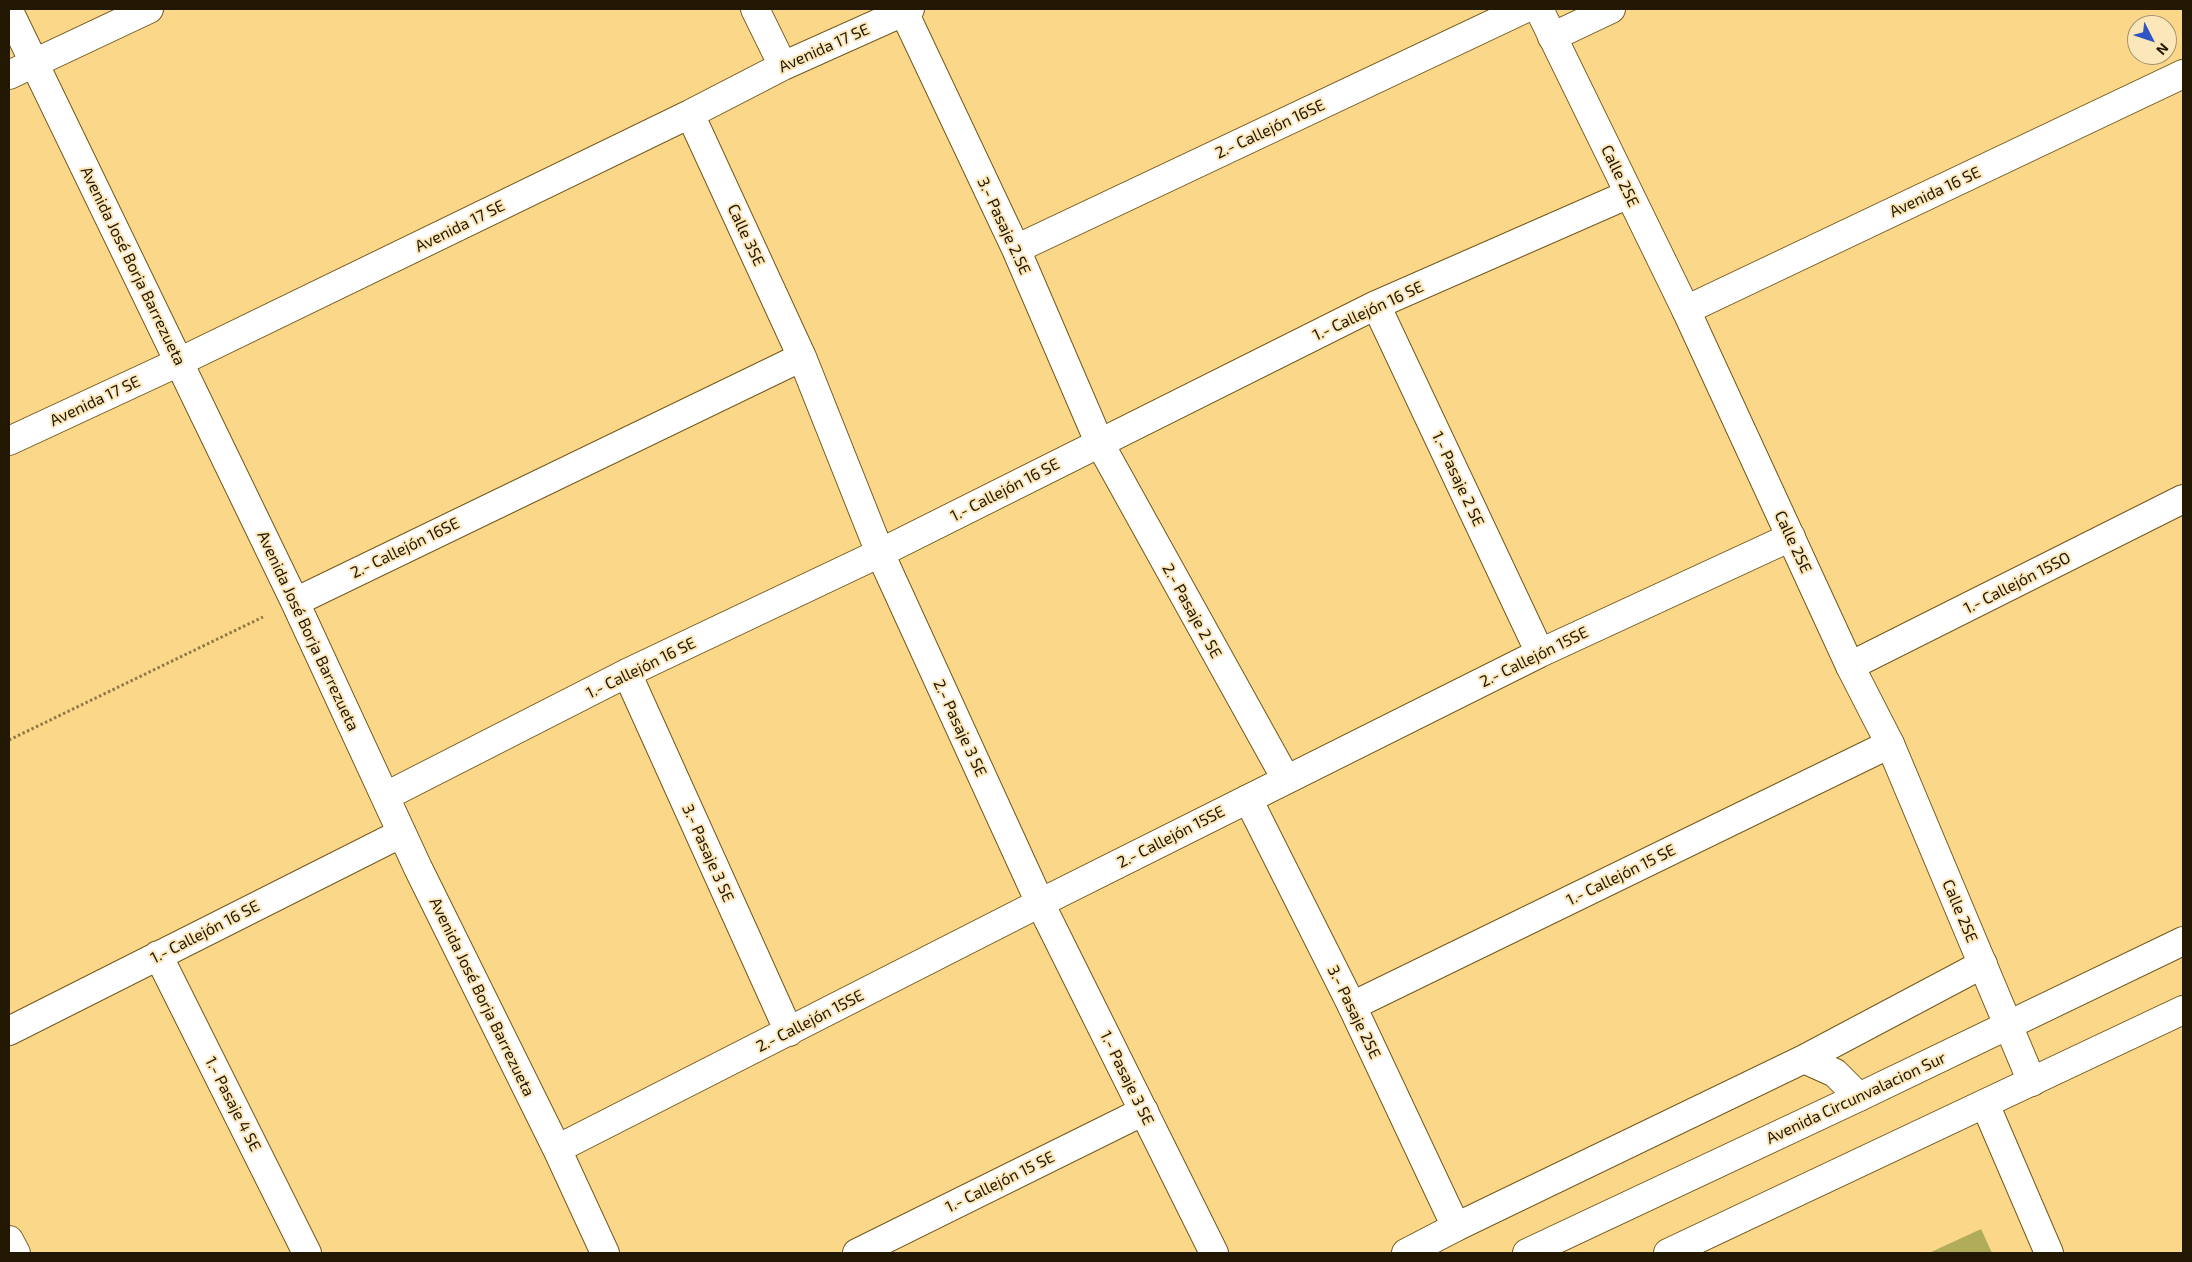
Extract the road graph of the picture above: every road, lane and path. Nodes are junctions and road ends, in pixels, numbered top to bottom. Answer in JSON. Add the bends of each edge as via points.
{"nodes":[{"id":1,"x":149,"y":9,"type":"edge"},
{"id":2,"x":755,"y":9,"type":"edge"},
{"id":3,"x":1524,"y":9,"type":"edge"},
{"id":4,"x":1539,"y":9,"type":"edge"},
{"id":5,"x":1611,"y":9,"type":"edge"},
{"id":6,"x":907,"y":10,"type":"edge"},
{"id":7,"x":9,"y":11,"type":"edge"},
{"id":8,"x":1552,"y":37,"type":"junction"},
{"id":9,"x":34,"y":62,"type":"junction"},
{"id":10,"x":783,"y":66,"type":"junction"},
{"id":11,"x":2183,"y":74,"type":"edge"},
{"id":12,"x":9,"y":75,"type":"edge"},
{"id":13,"x":690,"y":114,"type":"junction"},
{"id":14,"x":1629,"y":194,"type":"junction"},
{"id":15,"x":1016,"y":249,"type":"junction"},
{"id":16,"x":1376,"y":305,"type":"junction"},
{"id":17,"x":1686,"y":310,"type":"junction"},
{"id":18,"x":802,"y":357,"type":"junction"},
{"id":19,"x":179,"y":362,"type":"junction"},
{"id":20,"x":9,"y":441,"type":"edge"},
{"id":21,"x":1099,"y":442,"type":"junction"},
{"id":22,"x":2183,"y":499,"type":"edge"},
{"id":23,"x":1791,"y":537,"type":"junction"},
{"id":24,"x":880,"y":552,"type":"junction"},
{"id":25,"x":296,"y":602,"type":"junction"},
{"id":26,"x":1540,"y":653,"type":"junction"},
{"id":27,"x":1850,"y":666,"type":"junction"},
{"id":28,"x":627,"y":674,"type":"junction"},
{"id":29,"x":9,"y":740,"type":"edge"},
{"id":30,"x":1890,"y":744,"type":"junction"},
{"id":31,"x":1286,"y":779,"type":"junction"},
{"id":32,"x":386,"y":796,"type":"junction"},
{"id":33,"x":1248,"y":799,"type":"junction"},
{"id":34,"x":402,"y":833,"type":"junction"},
{"id":35,"x":1040,"y":903,"type":"junction"},
{"id":36,"x":2183,"y":940,"type":"edge"},
{"id":37,"x":158,"y":955,"type":"junction"},
{"id":38,"x":1983,"y":964,"type":"junction"},
{"id":39,"x":1352,"y":1006,"type":"junction"},
{"id":40,"x":2183,"y":1010,"type":"edge"},
{"id":41,"x":2009,"y":1025,"type":"junction"},
{"id":42,"x":9,"y":1030,"type":"edge"},
{"id":43,"x":789,"y":1032,"type":"junction"},
{"id":44,"x":1804,"y":1059,"type":"junction"},
{"id":45,"x":2032,"y":1082,"type":"junction"},
{"id":46,"x":1858,"y":1097,"type":"junction"},
{"id":47,"x":1985,"y":1104,"type":"junction"},
{"id":48,"x":1144,"y":1111,"type":"junction"},
{"id":49,"x":557,"y":1149,"type":"junction"},
{"id":50,"x":1456,"y":1227,"type":"junction"},
{"id":51,"x":9,"y":1240,"type":"edge"},
{"id":52,"x":16,"y":1253,"type":"edge"},
{"id":53,"x":308,"y":1253,"type":"edge"},
{"id":54,"x":605,"y":1253,"type":"edge"},
{"id":55,"x":857,"y":1253,"type":"edge"},
{"id":56,"x":1214,"y":1253,"type":"edge"},
{"id":57,"x":1406,"y":1253,"type":"edge"},
{"id":58,"x":1527,"y":1253,"type":"edge"},
{"id":59,"x":1668,"y":1253,"type":"edge"},
{"id":60,"x":2048,"y":1253,"type":"edge"}],
"edges":[{"from":1,"to":9,"type":"street"},
{"from":2,"to":10,"type":"street"},
{"from":3,"to":15,"type":"street","name":"2.- Callejón 16SE"},
{"from":4,"to":8,"type":"street","name":"Calle 2SE"},
{"from":5,"to":8,"type":"street"},
{"from":6,"to":10,"type":"street","name":"Avenida 17 SE"},
{"from":6,"to":15,"type":"street","name":"3.- Pasaje 2.SE"},
{"from":7,"to":9,"type":"street","name":"Avenida José Borja Barrezueta"},
{"from":8,"to":14,"type":"street","name":"Calle 2SE"},
{"from":9,"to":12,"type":"street"},
{"from":9,"to":19,"type":"street","name":"Avenida José Borja Barrezueta"},
{"from":10,"to":13,"type":"street","name":"Avenida 17 SE"},
{"from":11,"to":17,"type":"street","name":"Avenida 16 SE"},
{"from":13,"to":18,"type":"street","name":"Calle 3SE"},
{"from":13,"to":19,"type":"street","name":"Avenida 17 SE"},
{"from":14,"to":16,"type":"street","name":"1.- Callejón 16 SE"},
{"from":14,"to":17,"type":"street","name":"Calle 2SE"},
{"from":15,"to":21,"type":"street","name":"3.- Pasaje 2.SE"},
{"from":16,"to":21,"type":"street","name":"1.- Callejón 16 SE"},
{"from":16,"to":26,"type":"street","name":"1.- Pasaje 2 SE"},
{"from":17,"to":23,"type":"street","name":"Calle 2SE"},
{"from":18,"to":24,"type":"street","name":"Calle 3SE"},
{"from":18,"to":25,"type":"street","name":"2.- Callejón 16SE"},
{"from":19,"to":20,"type":"street","name":"Avenida 17 SE"},
{"from":19,"to":25,"type":"street","name":"Avenida José Borja Barrezueta"},
{"from":21,"to":24,"type":"street","name":"1.- Callejón 16 SE"},
{"from":21,"to":31,"type":"street","name":"2.- Pasaje 2 SE"},
{"from":22,"to":27,"type":"street","name":"1.- Callejón 15SO"},
{"from":23,"to":26,"type":"street","name":"2.- Callejón 15SE"},
{"from":23,"to":27,"type":"street","name":"Calle 2SE"},
{"from":24,"to":28,"type":"street","name":"1.- Callejón 16 SE"},
{"from":24,"to":35,"type":"street","name":"2.- Pasaje 3 SE"},
{"from":25,"to":29,"type":"path"},
{"from":25,"to":32,"type":"street","name":"Avenida José Borja Barrezueta"},
{"from":26,"to":31,"type":"street","name":"2.- Callejón 15SE"},
{"from":27,"to":30,"type":"street","name":"Calle 2SE"},
{"from":28,"to":32,"type":"street","name":"1.- Callejón 16 SE"},
{"from":28,"to":43,"type":"street","name":"3.- Pasaje 3 SE"},
{"from":30,"to":38,"type":"street","name":"Calle 2SE"},
{"from":30,"to":39,"type":"street","name":"1.- Callejón 15 SE"},
{"from":31,"to":33,"type":"street","name":"2.- Callejón 15SE"},
{"from":32,"to":34,"type":"street","name":"Avenida José Borja Barrezueta"},
{"from":33,"to":35,"type":"street","name":"2.- Callejón 15SE"},
{"from":33,"to":39,"type":"street","name":"3.- Pasaje 2SE"},
{"from":34,"to":37,"type":"street","name":"1.- Callejón 16 SE"},
{"from":34,"to":49,"type":"street","name":"Avenida José Borja Barrezueta"},
{"from":35,"to":43,"type":"street","name":"2.- Callejón 15SE"},
{"from":35,"to":48,"type":"street","name":"1.- Pasaje 3 SE"},
{"from":36,"to":41,"type":"street","name":"Avenida Circunvalacion Sur"},
{"from":37,"to":42,"type":"street","name":"1.- Callejón 16 SE"},
{"from":37,"to":53,"type":"street","name":"1.- Pasaje 4 SE"},
{"from":38,"to":41,"type":"street","name":"Calle 2SE"},
{"from":38,"to":44,"type":"street"},
{"from":39,"to":50,"type":"street","name":"3.- Pasaje 2SE"},
{"from":40,"to":45,"type":"street"},
{"from":41,"to":45,"type":"street","name":"Calle 2SE"},
{"from":41,"to":46,"type":"street","name":"Avenida Circunvalacion Sur"},
{"from":43,"to":49,"type":"street","name":"2.- Callejón 15SE"},
{"from":44,"to":46,"type":"street","via":[[1835,1073]]},
{"from":44,"to":50,"type":"street"},
{"from":45,"to":47,"type":"street"},
{"from":46,"to":58,"type":"street","name":"Avenida Circunvalacion Sur"},
{"from":47,"to":59,"type":"street"},
{"from":47,"to":60,"type":"street"},
{"from":48,"to":55,"type":"street","name":"1.- Callejón 15 SE"},
{"from":48,"to":56,"type":"street","name":"1.- Pasaje 3 SE"},
{"from":49,"to":54,"type":"street","name":"Avenida José Borja Barrezueta"},
{"from":50,"to":57,"type":"street"},
{"from":51,"to":52,"type":"street"}]}
